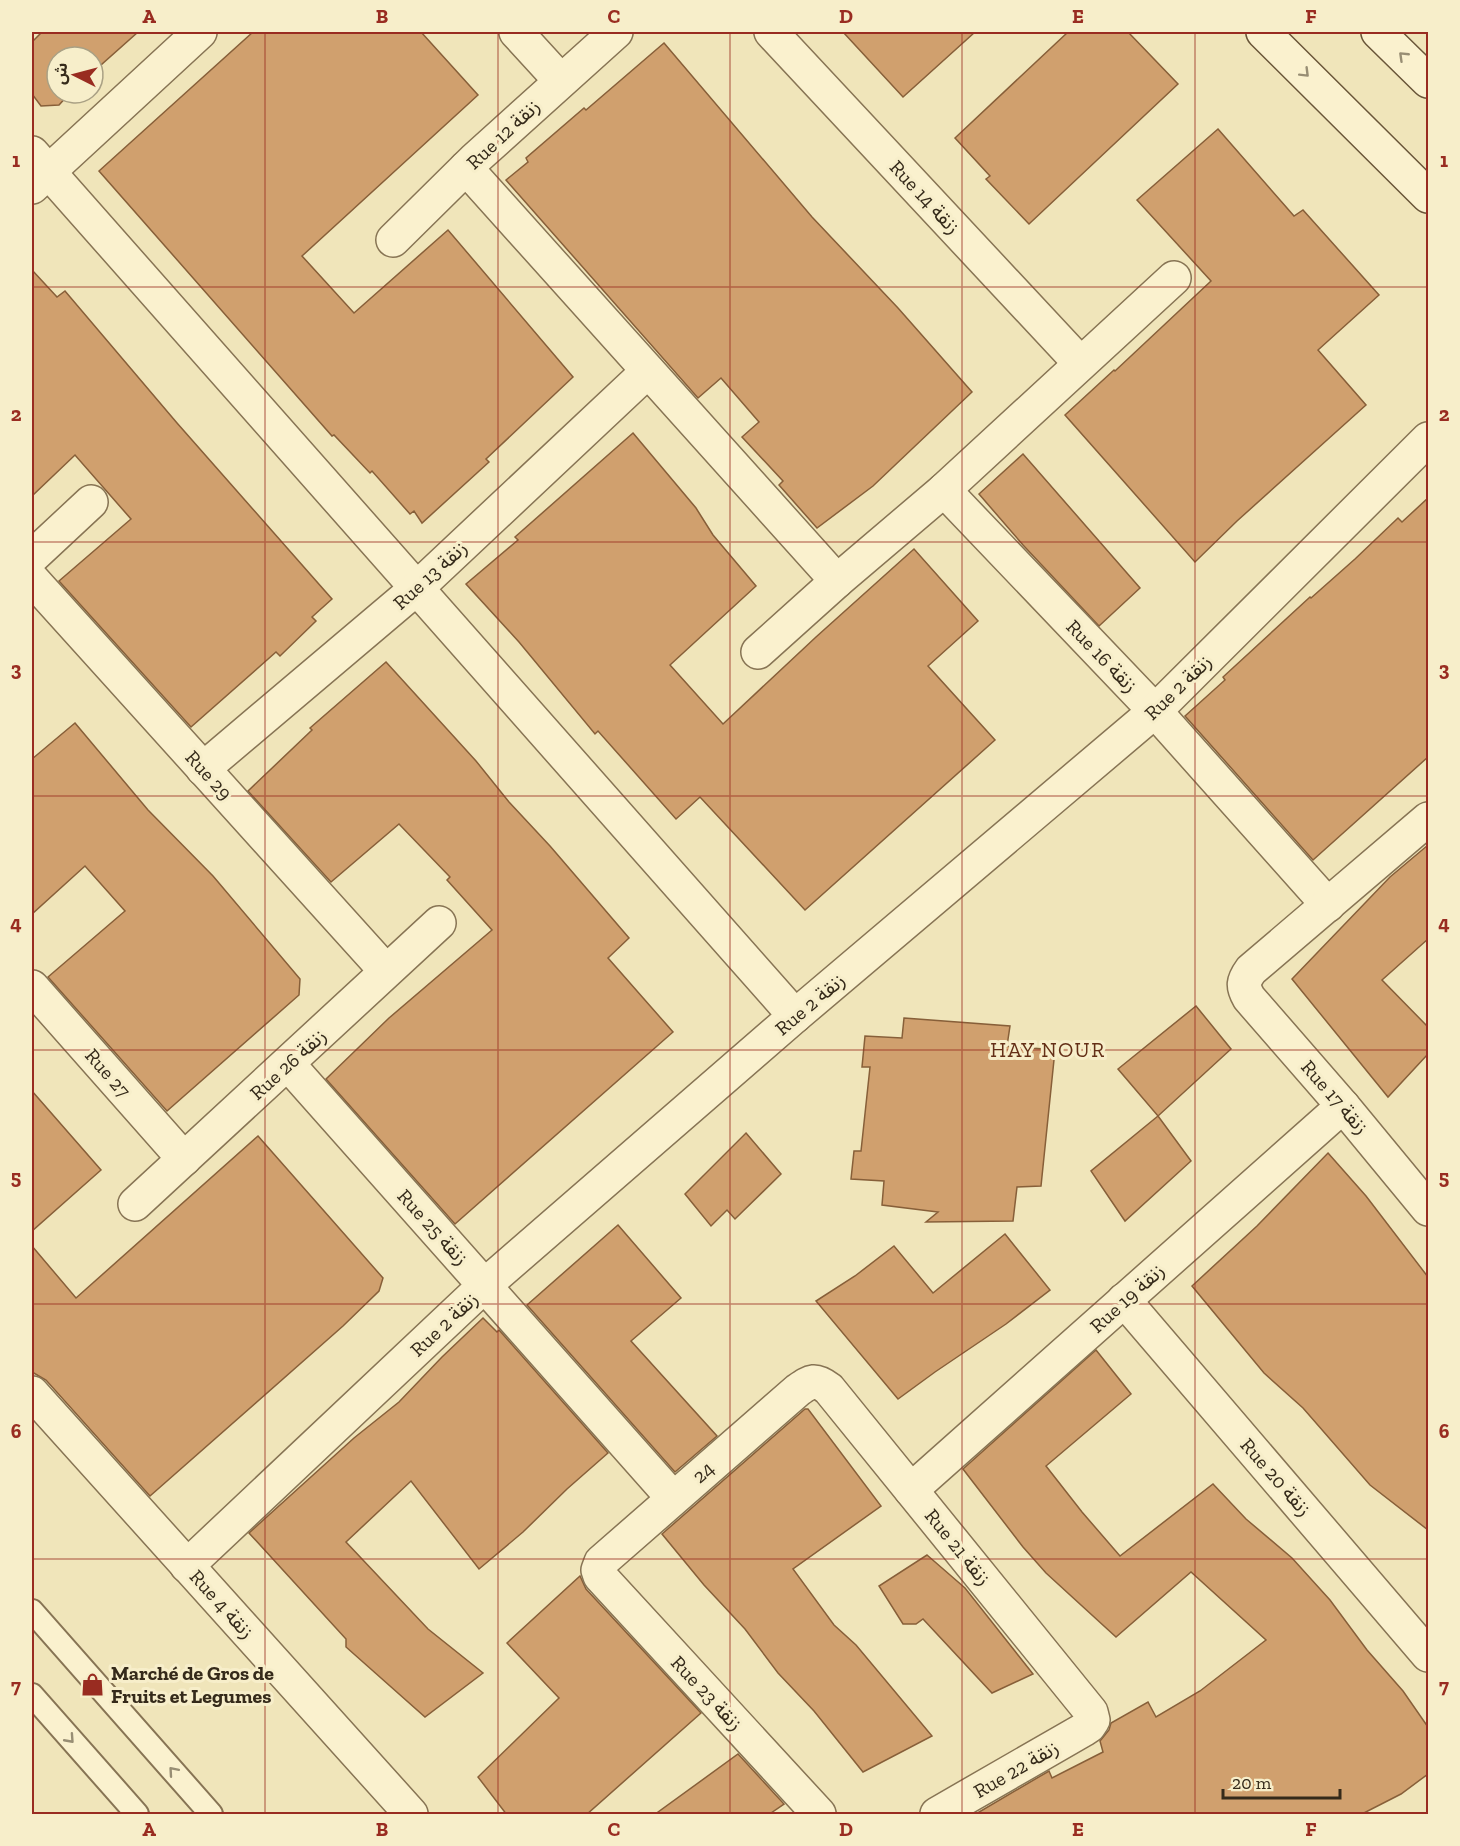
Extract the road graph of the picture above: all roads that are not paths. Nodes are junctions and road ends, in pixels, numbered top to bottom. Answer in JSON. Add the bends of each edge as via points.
{"nodes":[{"id":1,"x":200,"y":32,"type":"edge"},
{"id":2,"x":516,"y":32,"type":"edge"},
{"id":3,"x":616,"y":32,"type":"edge"},
{"id":4,"x":771,"y":32,"type":"edge"},
{"id":5,"x":1263,"y":32,"type":"edge"},
{"id":6,"x":1378,"y":32,"type":"edge"},
{"id":7,"x":560,"y":81,"type":"junction"},
{"id":8,"x":1428,"y":81,"type":"edge"},
{"id":9,"x":465,"y":168,"type":"junction"},
{"id":10,"x":37,"y":170,"type":"edge"},
{"id":11,"x":1428,"y":196,"type":"edge"},
{"id":12,"x":393,"y":240,"type":"dead end"},
{"id":13,"x":1174,"y":278,"type":"dead end"},
{"id":14,"x":1080,"y":363,"type":"junction"},
{"id":15,"x":648,"y":371,"type":"junction"},
{"id":16,"x":1428,"y":439,"type":"edge"},
{"id":17,"x":944,"y":490,"type":"junction"},
{"id":18,"x":91,"y":502,"type":"dead end"},
{"id":19,"x":32,"y":557,"type":"edge"},
{"id":20,"x":32,"y":579,"type":"edge"},
{"id":21,"x":837,"y":581,"type":"junction"},
{"id":22,"x":417,"y":588,"type":"junction"},
{"id":23,"x":758,"y":652,"type":"dead end"},
{"id":24,"x":1155,"y":711,"type":"junction"},
{"id":25,"x":203,"y":769,"type":"junction"},
{"id":26,"x":1428,"y":819,"type":"edge"},
{"id":27,"x":1328,"y":905,"type":"junction"},
{"id":28,"x":439,"y":923,"type":"dead end"},
{"id":29,"x":386,"y":971,"type":"junction"},
{"id":30,"x":32,"y":987,"type":"edge"},
{"id":31,"x":795,"y":1016,"type":"junction"},
{"id":32,"x":288,"y":1064,"type":"junction"},
{"id":33,"x":1343,"y":1106,"type":"junction"},
{"id":34,"x":184,"y":1159,"type":"junction"},
{"id":35,"x":135,"y":1204,"type":"dead end"},
{"id":36,"x":1428,"y":1209,"type":"edge"},
{"id":37,"x":484,"y":1286,"type":"junction"},
{"id":38,"x":1124,"y":1300,"type":"junction"},
{"id":39,"x":814,"y":1381,"type":"joint"},
{"id":40,"x":32,"y":1393,"type":"edge"},
{"id":41,"x":911,"y":1490,"type":"junction"},
{"id":42,"x":674,"y":1498,"type":"junction"},
{"id":43,"x":188,"y":1566,"type":"junction"},
{"id":44,"x":598,"y":1570,"type":"joint"},
{"id":45,"x":32,"y":1611,"type":"edge"},
{"id":46,"x":1428,"y":1655,"type":"edge"},
{"id":47,"x":32,"y":1695,"type":"edge"},
{"id":48,"x":1093,"y":1719,"type":"joint"},
{"id":49,"x":137,"y":1815,"type":"edge"},
{"id":50,"x":212,"y":1815,"type":"edge"},
{"id":51,"x":411,"y":1815,"type":"edge"},
{"id":52,"x":819,"y":1815,"type":"edge"},
{"id":53,"x":937,"y":1815,"type":"edge"}],
"edges":[{"from":1,"to":10,"type":"street"},
{"from":2,"to":7,"type":"street"},
{"from":3,"to":7,"type":"street","name":"Rue 12 زنقة"},
{"from":4,"to":14,"type":"street","name":"Rue 14 زنقة"},
{"from":5,"to":11,"type":"street","one_way":true},
{"from":8,"to":6,"type":"street","one_way":true},
{"from":7,"to":9,"type":"street","name":"Rue 12 زنقة"},
{"from":9,"to":12,"type":"street","name":"Rue 12 زنقة"},
{"from":9,"to":15,"type":"street"},
{"from":10,"to":22,"type":"street"},
{"from":13,"to":14,"type":"street"},
{"from":14,"to":17,"type":"street"},
{"from":15,"to":21,"type":"street"},
{"from":15,"to":22,"type":"street","name":"Rue 13 زنقة"},
{"from":16,"to":24,"type":"street","name":"Rue 2 زنقة"},
{"from":17,"to":21,"type":"street"},
{"from":17,"to":24,"type":"street","name":"Rue 16 زنقة"},
{"from":18,"to":19,"type":"street"},
{"from":20,"to":25,"type":"street","name":"Rue 29"},
{"from":21,"to":23,"type":"street"},
{"from":22,"to":25,"type":"street","name":"Rue 13 زنقة"},
{"from":22,"to":31,"type":"street"},
{"from":24,"to":27,"type":"street","name":"Rue 16 زنقة"},
{"from":24,"to":31,"type":"street","name":"Rue 2 زنقة"},
{"from":25,"to":29,"type":"street","name":"Rue 29"},
{"from":26,"to":27,"type":"street"},
{"from":27,"to":33,"type":"street","name":"Rue 17 زنقة","via":[[1251,970],[1244,990]]},
{"from":28,"to":29,"type":"street","name":"Rue 26 زنقة"},
{"from":29,"to":32,"type":"street","name":"Rue 26 زنقة"},
{"from":30,"to":34,"type":"street","name":"Rue 27"},
{"from":31,"to":37,"type":"street","name":"Rue 2 زنقة"},
{"from":32,"to":34,"type":"street","name":"Rue 26 زنقة"},
{"from":32,"to":37,"type":"street","name":"Rue 25 زنقة"},
{"from":33,"to":36,"type":"street","name":"Rue 17 زنقة"},
{"from":33,"to":38,"type":"street","name":"Rue 19 زنقة"},
{"from":34,"to":35,"type":"street","name":"Rue 26 زنقة"},
{"from":37,"to":42,"type":"street","name":"Rue 25 زنقة"},
{"from":37,"to":43,"type":"street","name":"Rue 2 زنقة"},
{"from":38,"to":41,"type":"street","name":"Rue 19 زنقة"},
{"from":38,"to":46,"type":"street","name":"Rue 20 زنقة"},
{"from":39,"to":41,"type":"street","name":"Rue 21 زنقة","via":[[828,1389]]},
{"from":39,"to":42,"type":"street","name":"24","via":[[798,1390]]},
{"from":40,"to":43,"type":"street","name":"Rue 4 زنقة"},
{"from":41,"to":48,"type":"street","name":"Rue 21 زنقة","via":[[1086,1703]]},
{"from":42,"to":44,"type":"street","name":"24","via":[[602,1562]]},
{"from":43,"to":51,"type":"street","name":"Rue 4 زنقة"},
{"from":44,"to":52,"type":"street","name":"Rue 23 زنقة"},
{"from":50,"to":45,"type":"lane","one_way":true},
{"from":47,"to":49,"type":"lane","one_way":true},
{"from":48,"to":53,"type":"street","name":"Rue 22 زنقة","via":[[1083,1730]]}]}
